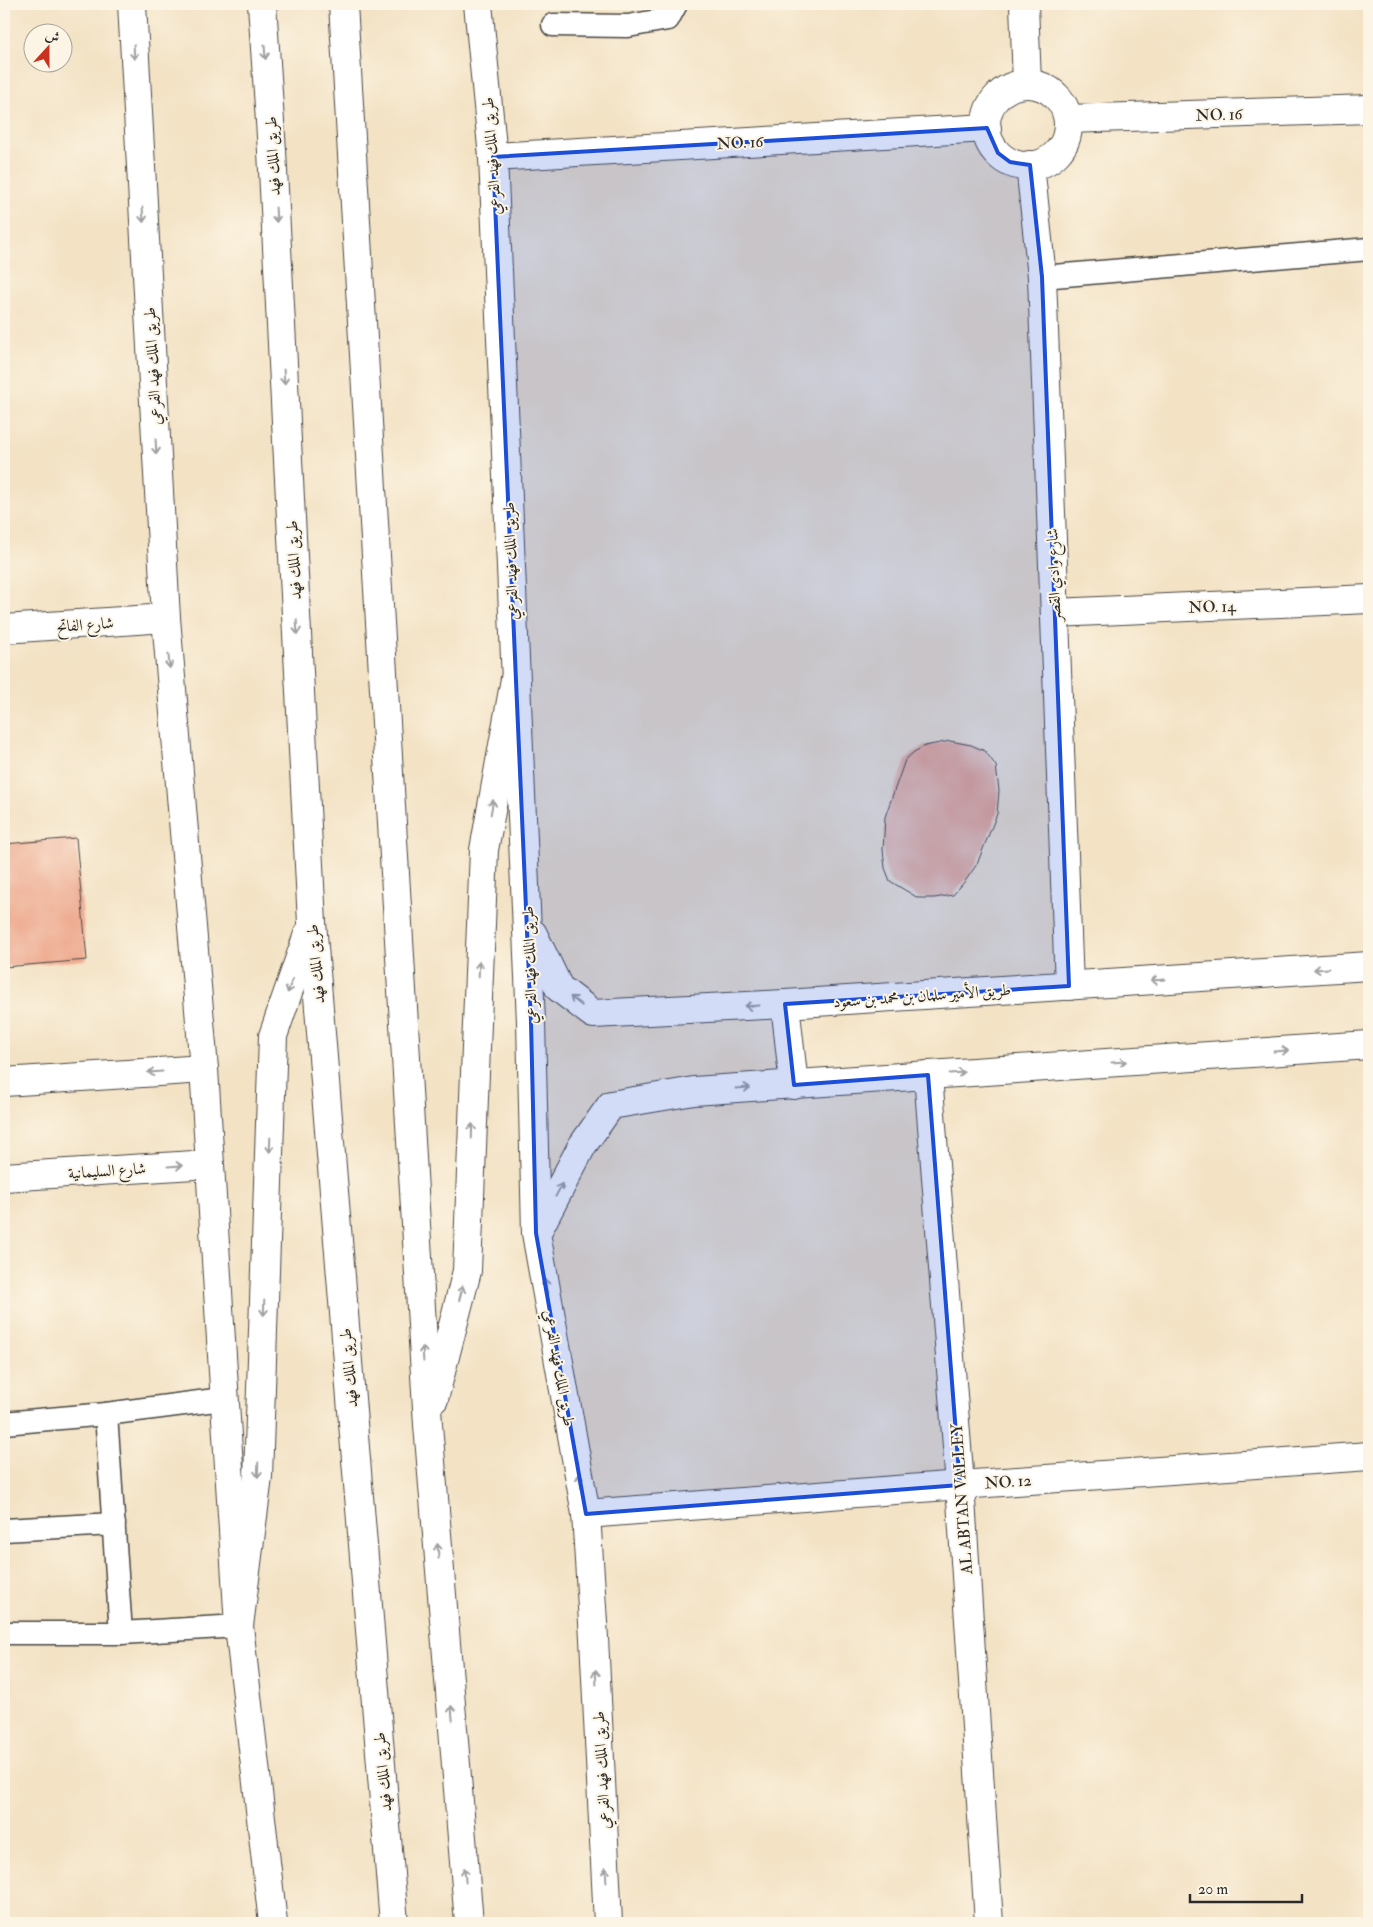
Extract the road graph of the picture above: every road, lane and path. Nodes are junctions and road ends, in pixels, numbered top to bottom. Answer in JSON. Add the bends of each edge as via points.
{"nodes":[{"id":1,"x":132,"y":4,"type":"edge"},
{"id":2,"x":262,"y":4,"type":"edge"},
{"id":3,"x":343,"y":4,"type":"edge"},
{"id":4,"x":478,"y":4,"type":"edge"},
{"id":5,"x":676,"y":4,"type":"edge"},
{"id":6,"x":1024,"y":4,"type":"edge"},
{"id":7,"x":553,"y":25,"type":"dead end"},
{"id":8,"x":1027,"y":84,"type":"junction"},
{"id":9,"x":1369,"y":110,"type":"edge"},
{"id":10,"x":1068,"y":119,"type":"junction"},
{"id":11,"x":987,"y":128,"type":"junction"},
{"id":12,"x":493,"y":157,"type":"junction"},
{"id":13,"x":1030,"y":165,"type":"junction"},
{"id":14,"x":1369,"y":249,"type":"edge"},
{"id":15,"x":1042,"y":277,"type":"junction"},
{"id":16,"x":1369,"y":599,"type":"edge"},
{"id":17,"x":1055,"y":613,"type":"junction"},
{"id":18,"x":166,"y":618,"type":"junction"},
{"id":19,"x":4,"y":629,"type":"edge"},
{"id":20,"x":515,"y":679,"type":"junction"},
{"id":21,"x":527,"y":920,"type":"junction"},
{"id":22,"x":312,"y":923,"type":"junction"},
{"id":23,"x":1369,"y":966,"type":"edge"},
{"id":24,"x":1069,"y":986,"type":"junction"},
{"id":25,"x":786,"y":1004,"type":"junction"},
{"id":26,"x":1369,"y":1045,"type":"edge"},
{"id":27,"x":204,"y":1069,"type":"junction"},
{"id":28,"x":928,"y":1075,"type":"junction"},
{"id":29,"x":4,"y":1082,"type":"edge"},
{"id":30,"x":794,"y":1085,"type":"junction"},
{"id":31,"x":210,"y":1164,"type":"junction"},
{"id":32,"x":4,"y":1177,"type":"edge"},
{"id":33,"x":536,"y":1233,"type":"junction"},
{"id":34,"x":223,"y":1399,"type":"junction"},
{"id":35,"x":106,"y":1414,"type":"junction"},
{"id":36,"x":4,"y":1423,"type":"edge"},
{"id":37,"x":428,"y":1425,"type":"junction"},
{"id":38,"x":1369,"y":1456,"type":"edge"},
{"id":39,"x":960,"y":1485,"type":"junction"},
{"id":40,"x":586,"y":1514,"type":"junction"},
{"id":41,"x":114,"y":1524,"type":"junction"},
{"id":42,"x":4,"y":1530,"type":"edge"},
{"id":43,"x":239,"y":1626,"type":"junction"},
{"id":44,"x":4,"y":1633,"type":"edge"},
{"id":45,"x":121,"y":1633,"type":"junction"},
{"id":46,"x":273,"y":1923,"type":"edge"},
{"id":47,"x":394,"y":1923,"type":"edge"},
{"id":48,"x":469,"y":1923,"type":"edge"},
{"id":49,"x":608,"y":1923,"type":"edge"},
{"id":50,"x":989,"y":1923,"type":"edge"}],
"edges":[{"from":1,"to":18,"type":"main road","name":"طريق الملك فهد الفرعي","one_way":true},
{"from":2,"to":22,"type":"main road","name":"طريق الملك فهد","one_way":true},
{"from":37,"to":3,"type":"main road","one_way":true},
{"from":4,"to":12,"type":"main road","name":"طريق الملك فهد الفرعي"},
{"from":5,"to":7,"type":"lane","via":[[668,19],[628,26]]},
{"from":6,"to":8,"type":"main road"},
{"from":8,"to":10,"type":"main road","via":[[1045,88],[1057,96]]},
{"from":8,"to":11,"type":"main road","via":[[1004,91],[994,101],[988,114]]},
{"from":9,"to":10,"type":"main road","name":"NO. 16"},
{"from":10,"to":13,"type":"main road","via":[[1067,136],[1061,149],[1051,158]]},
{"from":11,"to":12,"type":"main road","name":"NO. 16"},
{"from":11,"to":13,"type":"main road","via":[[990,142],[998,153],[1010,162]]},
{"from":12,"to":20,"type":"main road","name":"طريق الملك فهد الفرعي"},
{"from":13,"to":15,"type":"main road","name":"شارع وادي القصر"},
{"from":14,"to":15,"type":"lane"},
{"from":15,"to":17,"type":"main road","name":"شارع وادي القصر"},
{"from":16,"to":17,"type":"main road","name":"NO. 14"},
{"from":17,"to":24,"type":"main road","name":"شارع وادي القصر"},
{"from":18,"to":19,"type":"main road","name":"شارع الفاتح"},
{"from":18,"to":27,"type":"main road","name":"طريق الملك فهد الفرعي","one_way":true},
{"from":20,"to":21,"type":"main road","name":"طريق الملك فهد الفرعي"},
{"from":37,"to":20,"type":"main road","one_way":true,"via":[[466,1271],[484,850]]},
{"from":25,"to":21,"type":"main road","name":"طريق الأمير سلمان بن محمد بن سعود","one_way":true,"via":[[593,1014],[559,988]]},
{"from":21,"to":33,"type":"main road","name":"طريق الملك فهد الفرعي"},
{"from":22,"to":43,"type":"main road","one_way":true,"via":[[274,1036],[258,1477]]},
{"from":22,"to":47,"type":"main road","name":"طريق الملك فهد"},
{"from":23,"to":24,"type":"main road","name":"طريق الأمير سلمان بن محمد بن سعود","one_way":true},
{"from":24,"to":25,"type":"main road","name":"طريق الأمير سلمان بن محمد بن سعود"},
{"from":25,"to":30,"type":"main road"},
{"from":28,"to":26,"type":"main road","one_way":true},
{"from":27,"to":29,"type":"main road","one_way":true},
{"from":27,"to":31,"type":"main road","name":"طريق الملك فهد الفرعي"},
{"from":28,"to":30,"type":"main road"},
{"from":28,"to":39,"type":"main road","name":"AL ABTAN VALLEY"},
{"from":33,"to":30,"type":"main road","one_way":true,"via":[[582,1146],[610,1105],[694,1091]]},
{"from":32,"to":31,"type":"main road","name":"شارع السليمانية","one_way":true},
{"from":31,"to":34,"type":"main road","name":"طريق الملك فهد الفرعي"},
{"from":40,"to":33,"type":"main road","name":"طريق الملك فهد الفرعي","one_way":true},
{"from":34,"to":35,"type":"lane"},
{"from":34,"to":43,"type":"main road","name":"طريق الملك فهد الفرعي"},
{"from":35,"to":36,"type":"lane"},
{"from":35,"to":41,"type":"lane"},
{"from":48,"to":37,"type":"main road","one_way":true},
{"from":38,"to":39,"type":"main road","name":"NO. 12"},
{"from":39,"to":40,"type":"main road","name":"NO. 12"},
{"from":39,"to":50,"type":"main road","name":"AL ABTAN VALLEY"},
{"from":49,"to":40,"type":"main road","name":"طريق الملك فهد الفرعي","one_way":true},
{"from":41,"to":42,"type":"lane"},
{"from":41,"to":45,"type":"lane"},
{"from":43,"to":45,"type":"lane"},
{"from":43,"to":46,"type":"main road","name":"طريق الملك فهد الفرعي"},
{"from":44,"to":45,"type":"lane"}]}
